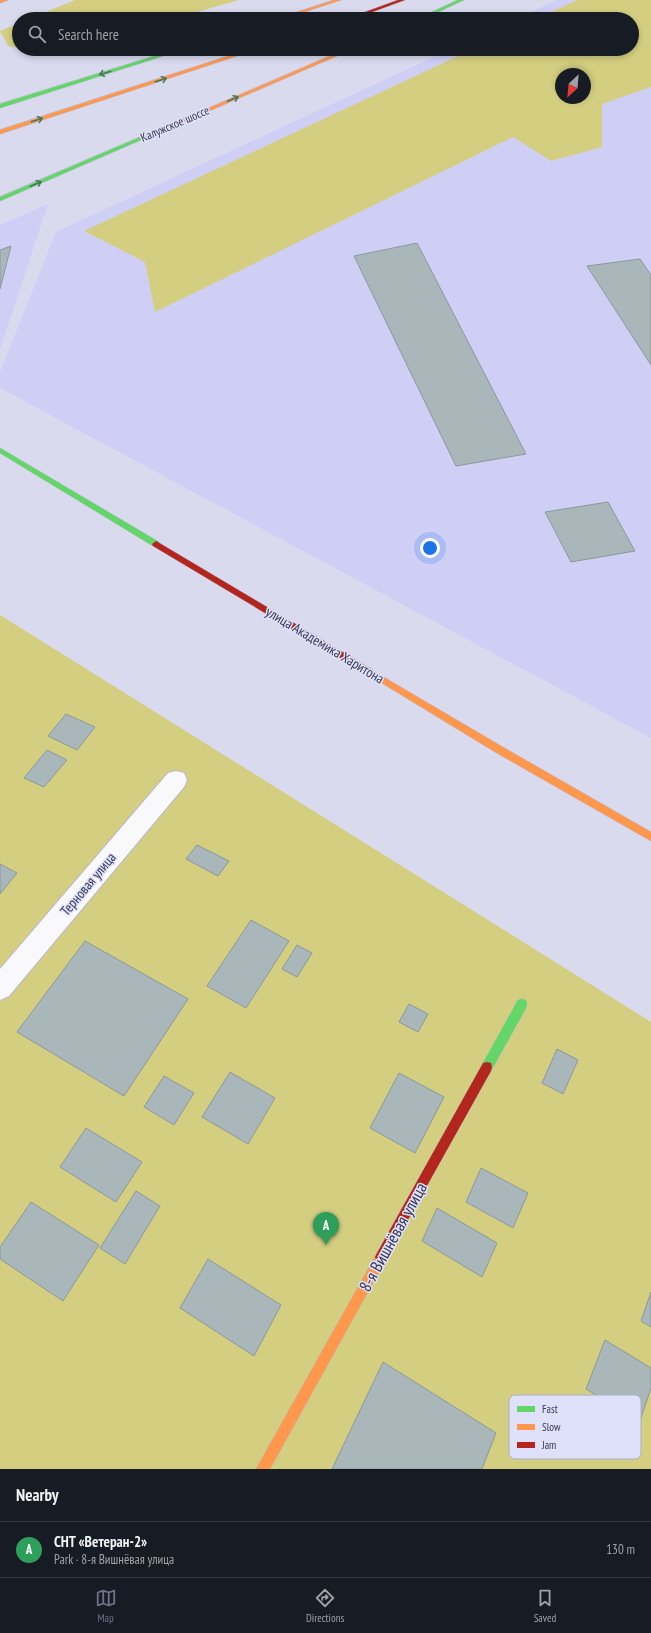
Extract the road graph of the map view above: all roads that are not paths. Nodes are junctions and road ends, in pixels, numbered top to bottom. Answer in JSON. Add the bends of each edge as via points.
{"nodes":[{"id":1,"x":6,"y":0,"type":"edge"},
{"id":2,"x":403,"y":0,"type":"edge"},
{"id":3,"x":462,"y":0,"type":"edge"},
{"id":4,"x":336,"y":1,"type":"edge"},
{"id":5,"x":0,"y":2,"type":"edge"},
{"id":6,"x":301,"y":12,"type":"edge"},
{"id":7,"x":368,"y":12,"type":"edge"},
{"id":8,"x":435,"y":12,"type":"edge"},
{"id":9,"x":160,"y":56,"type":"edge"},
{"id":10,"x":233,"y":56,"type":"edge"},
{"id":11,"x":334,"y":56,"type":"edge"},
{"id":12,"x":0,"y":106,"type":"edge"},
{"id":13,"x":0,"y":132,"type":"edge"},
{"id":14,"x":0,"y":199,"type":"edge"},
{"id":15,"x":0,"y":450,"type":"edge"},
{"id":16,"x":176,"y":780,"type":"dead end"},
{"id":17,"x":651,"y":837,"type":"edge"},
{"id":18,"x":0,"y":988,"type":"edge"},
{"id":19,"x":522,"y":1004,"type":"dead end"},
{"id":20,"x":263,"y":1469,"type":"edge"}],
"edges":[{"from":1,"to":5,"type":"main road"},
{"from":2,"to":7,"type":"main road"},
{"from":3,"to":8,"type":"main road"},
{"from":4,"to":6,"type":"main road"},
{"from":9,"to":12,"type":"main road","one_way":true},
{"from":13,"to":10,"type":"main road","one_way":true},
{"from":14,"to":11,"type":"main road","name":"Калужское шоссе","one_way":true},
{"from":15,"to":17,"type":"main road","name":"улица Академика Харитона","via":[[498,749]]},
{"from":16,"to":18,"type":"street","name":"Терновая улица"},
{"from":19,"to":20,"type":"main road","name":"8-я Вишнёвая улица"}]}
